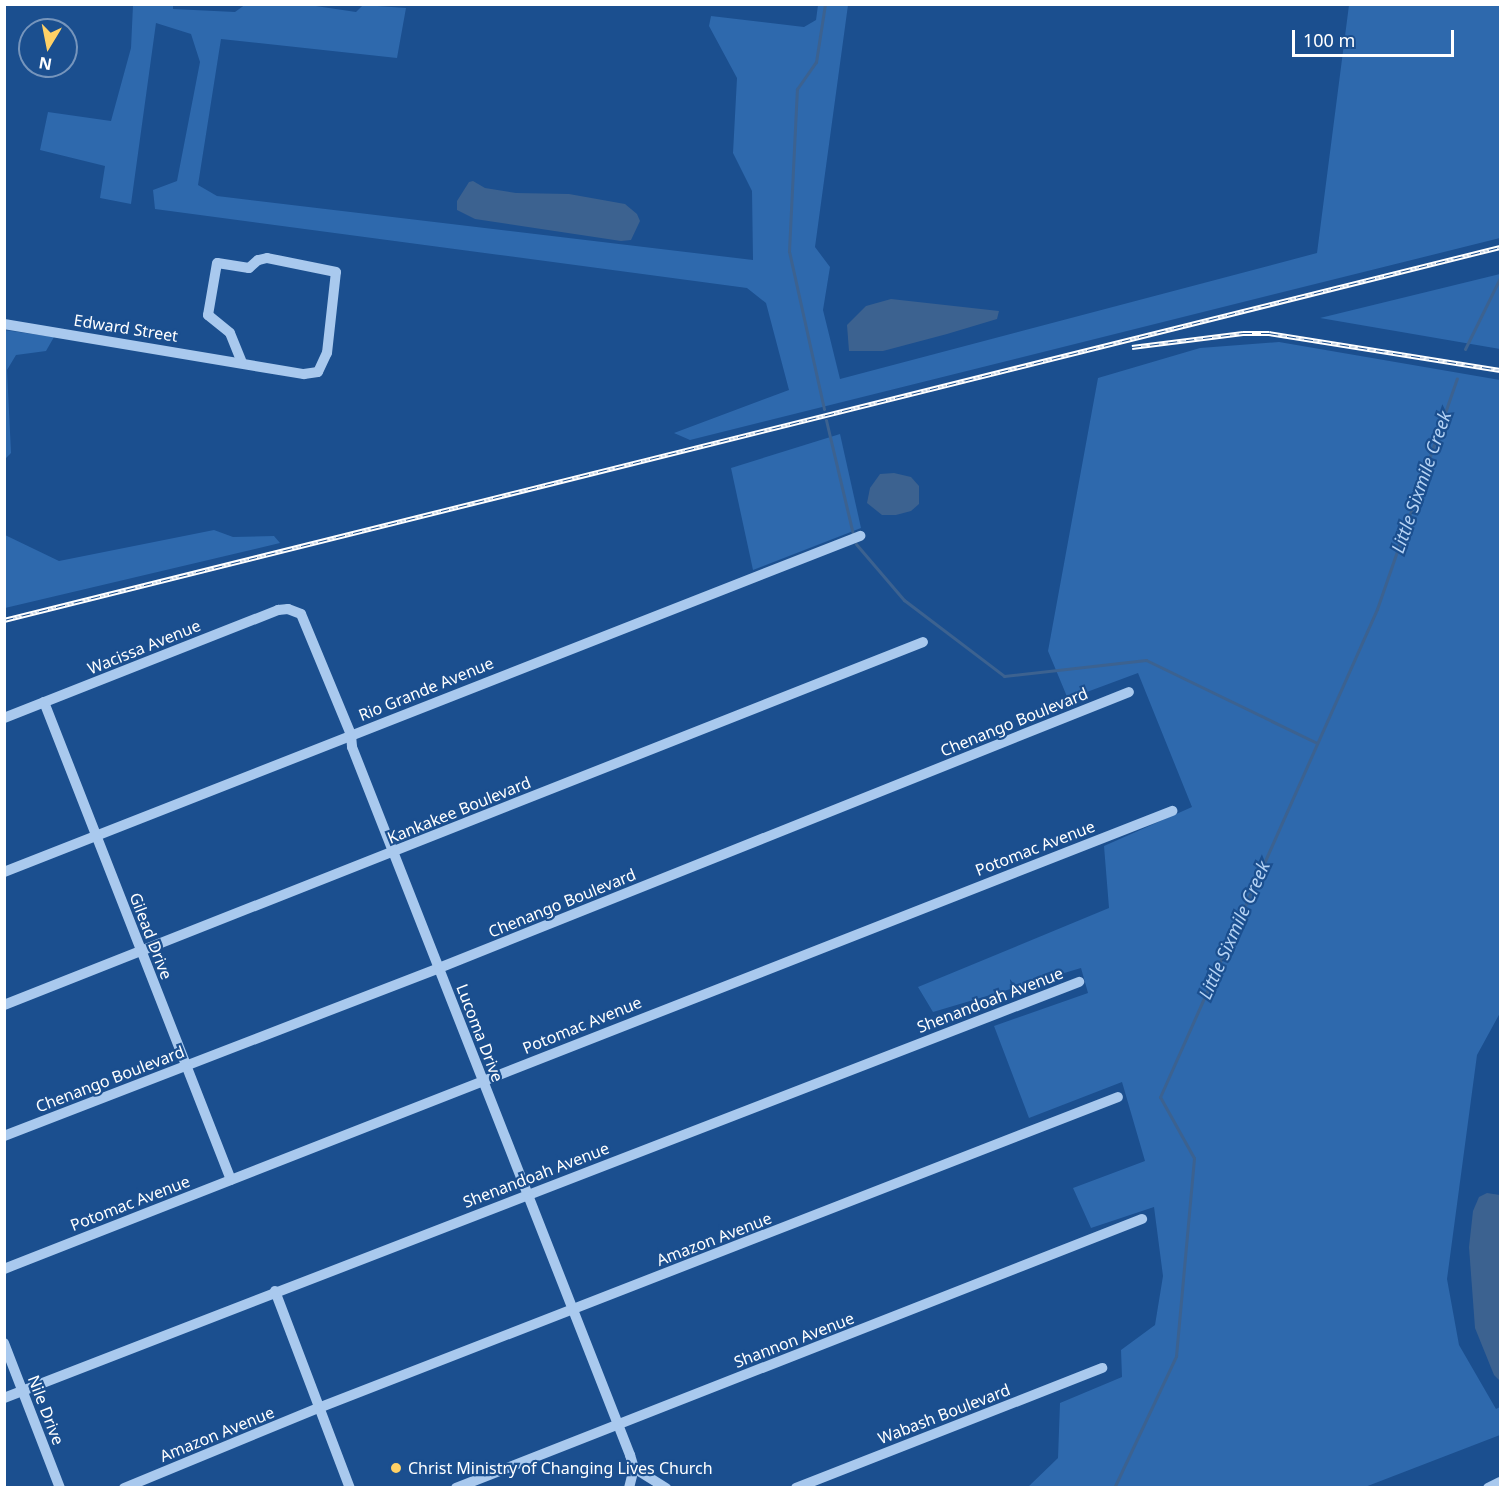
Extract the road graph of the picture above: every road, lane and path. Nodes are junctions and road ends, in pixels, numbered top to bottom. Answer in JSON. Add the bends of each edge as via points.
{"nodes":[{"id":1,"x":4,"y":324,"type":"edge"},
{"id":2,"x":242,"y":363,"type":"junction"},
{"id":3,"x":860,"y":536,"type":"dead end"},
{"id":4,"x":296,"y":610,"type":"joint"},
{"id":5,"x":923,"y":642,"type":"dead end"},
{"id":6,"x":1129,"y":692,"type":"dead end"},
{"id":7,"x":44,"y":702,"type":"junction"},
{"id":8,"x":4,"y":718,"type":"edge"},
{"id":9,"x":351,"y":735,"type":"junction"},
{"id":10,"x":1172,"y":811,"type":"dead end"},
{"id":11,"x":97,"y":836,"type":"junction"},
{"id":12,"x":394,"y":852,"type":"junction"},
{"id":13,"x":4,"y":872,"type":"edge"},
{"id":14,"x":140,"y":951,"type":"junction"},
{"id":15,"x":439,"y":968,"type":"junction"},
{"id":16,"x":1079,"y":982,"type":"dead end"},
{"id":17,"x":4,"y":1005,"type":"edge"},
{"id":18,"x":186,"y":1066,"type":"junction"},
{"id":19,"x":482,"y":1081,"type":"junction"},
{"id":20,"x":1118,"y":1097,"type":"dead end"},
{"id":21,"x":4,"y":1136,"type":"edge"},
{"id":22,"x":231,"y":1180,"type":"junction"},
{"id":23,"x":526,"y":1194,"type":"junction"},
{"id":24,"x":1142,"y":1219,"type":"dead end"},
{"id":25,"x":4,"y":1269,"type":"edge"},
{"id":26,"x":275,"y":1291,"type":"junction"},
{"id":27,"x":573,"y":1310,"type":"junction"},
{"id":28,"x":4,"y":1343,"type":"edge"},
{"id":29,"x":1102,"y":1368,"type":"dead end"},
{"id":30,"x":23,"y":1391,"type":"junction"},
{"id":31,"x":4,"y":1398,"type":"edge"},
{"id":32,"x":321,"y":1407,"type":"junction"},
{"id":33,"x":619,"y":1425,"type":"junction"},
{"id":34,"x":634,"y":1468,"type":"junction"},
{"id":35,"x":1500,"y":1482,"type":"edge"},
{"id":36,"x":60,"y":1488,"type":"edge"},
{"id":37,"x":124,"y":1488,"type":"edge"},
{"id":38,"x":350,"y":1488,"type":"edge"},
{"id":39,"x":456,"y":1488,"type":"edge"},
{"id":40,"x":629,"y":1488,"type":"edge"},
{"id":41,"x":666,"y":1488,"type":"edge"},
{"id":42,"x":796,"y":1488,"type":"edge"},
{"id":43,"x":1488,"y":1488,"type":"edge"}],
"edges":[{"from":1,"to":2,"type":"street","name":"Edward Street"},
{"from":2,"to":2,"type":"street","name":"Edward Street","via":[[304,374],[318,372],[327,352],[336,272],[267,258],[249,268],[217,262],[208,315],[230,333]]},
{"from":3,"to":9,"type":"street","name":"Rio Grande Avenue"},
{"from":4,"to":7,"type":"street","name":"Wacissa Avenue","via":[[278,610]]},
{"from":4,"to":9,"type":"street","name":"Lucoma Drive","via":[[305,619]]},
{"from":5,"to":12,"type":"street","name":"Kankakee Boulevard"},
{"from":6,"to":15,"type":"street","name":"Chenango Boulevard"},
{"from":7,"to":8,"type":"street","name":"Wacissa Avenue"},
{"from":7,"to":11,"type":"street","name":"Gilead Drive"},
{"from":9,"to":11,"type":"street","name":"Rio Grande Avenue"},
{"from":9,"to":12,"type":"street","name":"Lucoma Drive","via":[[352,747]]},
{"from":10,"to":19,"type":"street","name":"Potomac Avenue"},
{"from":11,"to":13,"type":"street","name":"Rio Grande Avenue"},
{"from":11,"to":14,"type":"street","name":"Gilead Drive"},
{"from":12,"to":14,"type":"street","name":"Kankakee Boulevard"},
{"from":12,"to":15,"type":"street","name":"Lucoma Drive"},
{"from":14,"to":17,"type":"street","name":"Kankakee Boulevard"},
{"from":14,"to":18,"type":"street","name":"Gilead Drive"},
{"from":15,"to":18,"type":"street","name":"Chenango Boulevard"},
{"from":15,"to":19,"type":"street","name":"Lucoma Drive"},
{"from":16,"to":23,"type":"street","name":"Shenandoah Avenue"},
{"from":18,"to":21,"type":"street","name":"Chenango Boulevard"},
{"from":18,"to":22,"type":"street","name":"Gilead Drive"},
{"from":19,"to":22,"type":"street","name":"Potomac Avenue"},
{"from":19,"to":23,"type":"street","name":"Lucoma Drive"},
{"from":20,"to":27,"type":"street","name":"Amazon Avenue"},
{"from":22,"to":25,"type":"street","name":"Potomac Avenue"},
{"from":23,"to":26,"type":"street","name":"Shenandoah Avenue"},
{"from":23,"to":27,"type":"street","name":"Lucoma Drive"},
{"from":24,"to":33,"type":"street","name":"Shannon Avenue"},
{"from":26,"to":30,"type":"street","name":"Shenandoah Avenue"},
{"from":26,"to":32,"type":"street"},
{"from":27,"to":32,"type":"street","name":"Amazon Avenue"},
{"from":27,"to":33,"type":"street","name":"Lucoma Drive"},
{"from":28,"to":30,"type":"street","name":"Nile Drive"},
{"from":29,"to":42,"type":"street","name":"Wabash Boulevard"},
{"from":30,"to":31,"type":"street","name":"Shenandoah Avenue"},
{"from":30,"to":36,"type":"street","name":"Nile Drive"},
{"from":32,"to":37,"type":"street","name":"Amazon Avenue"},
{"from":32,"to":38,"type":"street"},
{"from":33,"to":34,"type":"street","name":"Lucoma Drive"},
{"from":33,"to":39,"type":"street","name":"Shannon Avenue"},
{"from":34,"to":40,"type":"street"},
{"from":34,"to":41,"type":"street"},
{"from":35,"to":43,"type":"street"}]}
